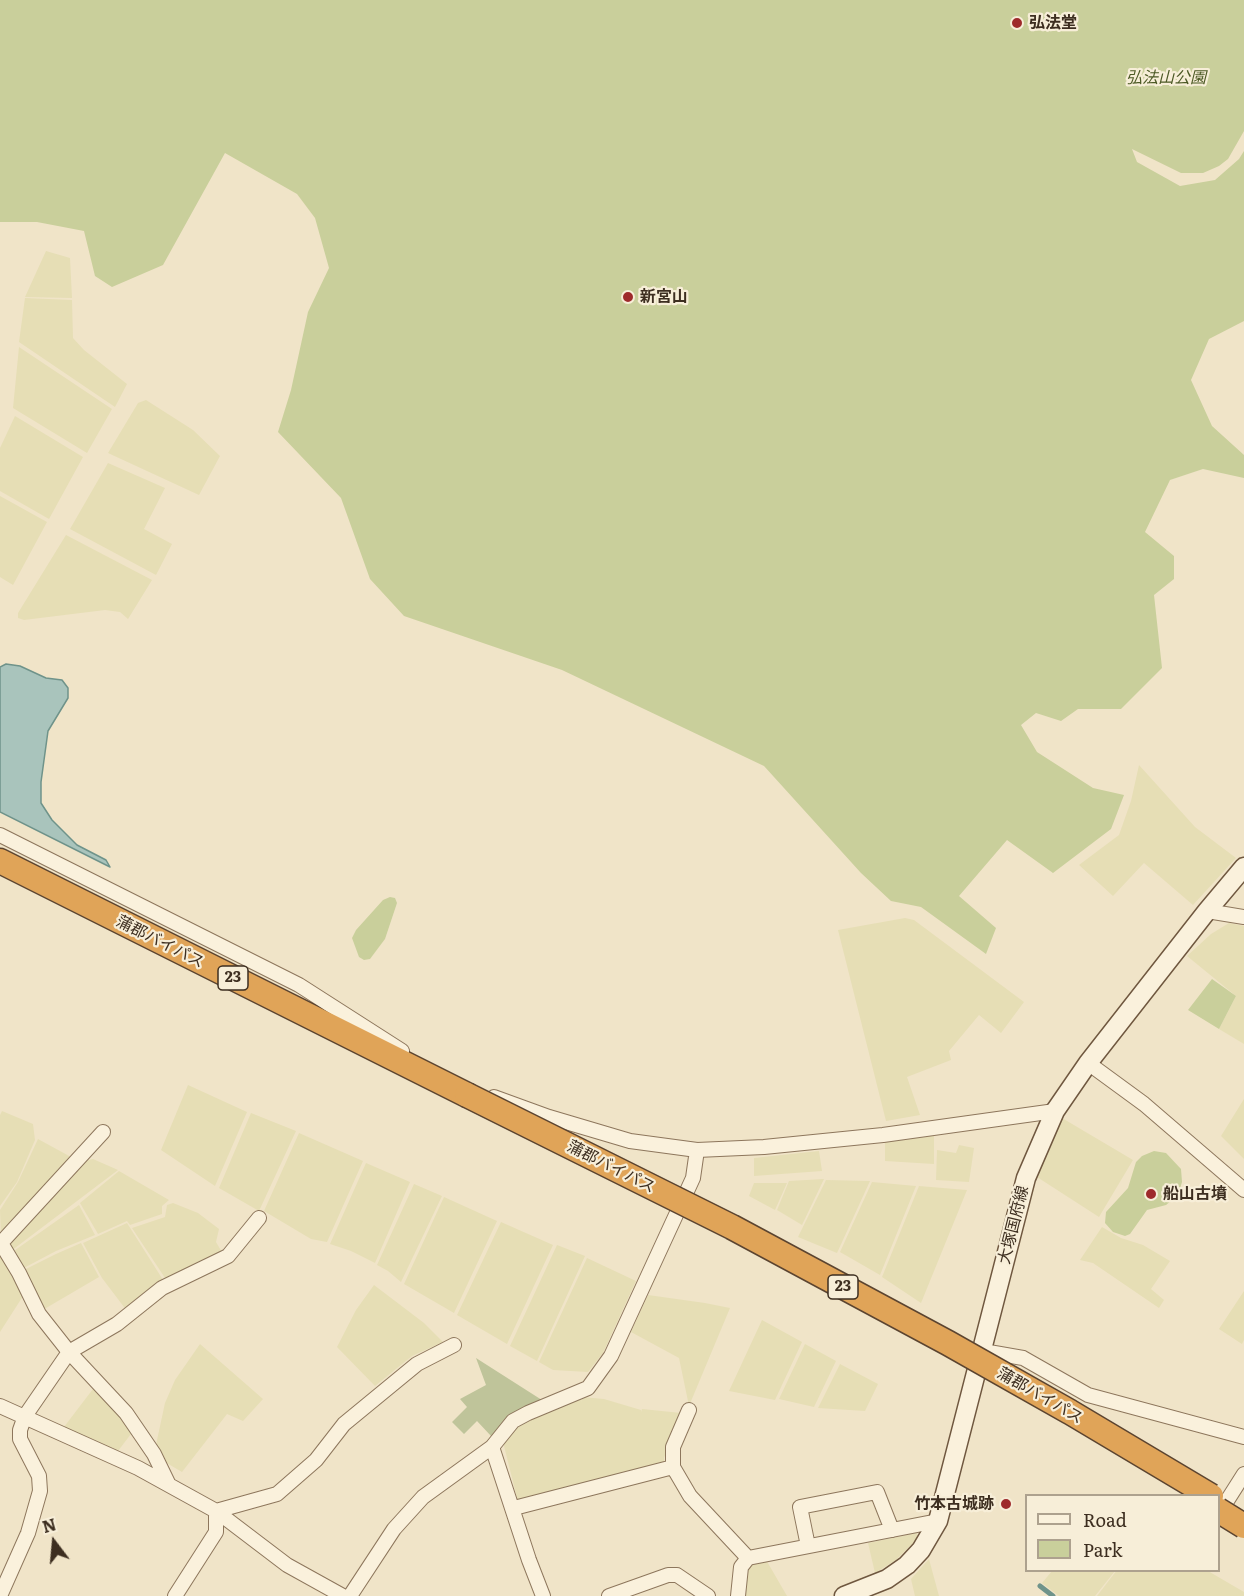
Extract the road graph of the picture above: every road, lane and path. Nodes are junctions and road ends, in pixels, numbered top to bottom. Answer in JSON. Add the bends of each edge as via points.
{"nodes":[{"id":1,"x":0,"y":834,"type":"edge"},
{"id":2,"x":0,"y":861,"type":"edge"},
{"id":3,"x":1244,"y":867,"type":"edge"},
{"id":4,"x":0,"y":873,"type":"edge"},
{"id":5,"x":1207,"y":911,"type":"junction"},
{"id":6,"x":1244,"y":917,"type":"edge"},
{"id":7,"x":1088,"y":1063,"type":"junction"},
{"id":8,"x":464,"y":1099,"type":"junction"},
{"id":9,"x":1055,"y":1111,"type":"junction"},
{"id":10,"x":103,"y":1132,"type":"dead end"},
{"id":11,"x":697,"y":1150,"type":"junction"},
{"id":12,"x":1244,"y":1190,"type":"edge"},
{"id":13,"x":259,"y":1218,"type":"dead end"},
{"id":14,"x":1,"y":1243,"type":"edge"},
{"id":15,"x":454,"y":1345,"type":"dead end"},
{"id":16,"x":983,"y":1351,"type":"junction"},
{"id":17,"x":69,"y":1352,"type":"junction"},
{"id":18,"x":0,"y":1406,"type":"edge"},
{"id":19,"x":689,"y":1410,"type":"dead end"},
{"id":20,"x":25,"y":1416,"type":"junction"},
{"id":21,"x":1244,"y":1437,"type":"edge"},
{"id":22,"x":492,"y":1447,"type":"junction"},
{"id":23,"x":673,"y":1467,"type":"junction"},
{"id":24,"x":1244,"y":1474,"type":"edge"},
{"id":25,"x":169,"y":1485,"type":"junction"},
{"id":26,"x":1191,"y":1494,"type":"edge"},
{"id":27,"x":1208,"y":1494,"type":"edge"},
{"id":28,"x":1220,"y":1501,"type":"edge"},
{"id":29,"x":514,"y":1508,"type":"junction"},
{"id":30,"x":216,"y":1511,"type":"junction"},
{"id":31,"x":1220,"y":1511,"type":"edge"},
{"id":32,"x":1220,"y":1512,"type":"edge"},
{"id":33,"x":1244,"y":1515,"type":"edge"},
{"id":34,"x":939,"y":1521,"type":"junction"},
{"id":35,"x":1244,"y":1526,"type":"edge"},
{"id":36,"x":892,"y":1530,"type":"junction"},
{"id":37,"x":808,"y":1546,"type":"junction"},
{"id":38,"x":748,"y":1558,"type":"junction"},
{"id":39,"x":0,"y":1596,"type":"edge"},
{"id":40,"x":175,"y":1596,"type":"edge"},
{"id":41,"x":344,"y":1596,"type":"edge"},
{"id":42,"x":350,"y":1596,"type":"edge"},
{"id":43,"x":543,"y":1596,"type":"edge"},
{"id":44,"x":609,"y":1596,"type":"edge"},
{"id":45,"x":708,"y":1596,"type":"edge"},
{"id":46,"x":738,"y":1596,"type":"edge"},
{"id":47,"x":844,"y":1596,"type":"edge"}],
"edges":[{"from":1,"to":11,"type":"street","via":[[299,985],[415,1058],[499,1099],[630,1141]]},
{"from":2,"to":8,"type":"highway","name":"蒲郡バイパス","number":"23"},
{"from":3,"to":5,"type":"main road","name":"大塚国府線"},
{"from":4,"to":8,"type":"highway","name":"蒲郡バイパス","number":"23"},
{"from":5,"to":6,"type":"street"},
{"from":5,"to":7,"type":"main road","name":"大塚国府線"},
{"from":7,"to":9,"type":"main road","name":"大塚国府線"},
{"from":7,"to":12,"type":"street","via":[[1144,1104]]},
{"from":8,"to":26,"type":"highway","name":"蒲郡バイパス","number":"23","via":[[852,1301],[1023,1395]]},
{"from":8,"to":27,"type":"highway","name":"蒲郡バイパス","number":"23","bridge":true,"via":[[732,1227],[948,1343]]},
{"from":9,"to":11,"type":"street","via":[[883,1136]]},
{"from":9,"to":16,"type":"main road","name":"大塚国府線","via":[[1026,1178]]},
{"from":10,"to":14,"type":"street"},
{"from":11,"to":22,"type":"street","via":[[693,1178],[610,1356],[588,1388],[513,1421]]},
{"from":13,"to":17,"type":"street","via":[[228,1256],[162,1288],[117,1324]]},
{"from":14,"to":17,"type":"street","via":[[39,1314]]},
{"from":15,"to":30,"type":"street","via":[[417,1364],[344,1425],[316,1460],[277,1494]]},
{"from":16,"to":21,"type":"street","via":[[1023,1358],[1088,1395]]},
{"from":16,"to":34,"type":"main road","name":"大塚国府線"},
{"from":17,"to":20,"type":"street"},
{"from":17,"to":25,"type":"street","via":[[126,1413],[154,1454]]},
{"from":18,"to":20,"type":"street"},
{"from":19,"to":23,"type":"street","via":[[673,1447]]},
{"from":20,"to":25,"type":"street"},
{"from":20,"to":39,"type":"street","via":[[20,1439],[39,1476],[40,1491],[28,1533]]},
{"from":22,"to":29,"type":"street"},
{"from":22,"to":42,"type":"street","via":[[423,1497],[393,1529]]},
{"from":23,"to":29,"type":"street"},
{"from":23,"to":38,"type":"street","via":[[696,1503]]},
{"from":24,"to":32,"type":"street"},
{"from":25,"to":30,"type":"street"},
{"from":28,"to":33,"type":"highway"},
{"from":29,"to":43,"type":"street"},
{"from":30,"to":40,"type":"street","via":[[216,1532]]},
{"from":30,"to":41,"type":"street","via":[[287,1565]]},
{"from":31,"to":35,"type":"highway","bridge":true},
{"from":34,"to":36,"type":"street"},
{"from":34,"to":47,"type":"main road","name":"大塚国府線","via":[[907,1565],[887,1579]]},
{"from":36,"to":37,"type":"street"},
{"from":36,"to":37,"type":"street","via":[[877,1492],[800,1507]]},
{"from":37,"to":38,"type":"street"},
{"from":38,"to":46,"type":"street","via":[[741,1567]]},
{"from":44,"to":45,"type":"street","via":[[668,1575],[677,1575]]}]}
